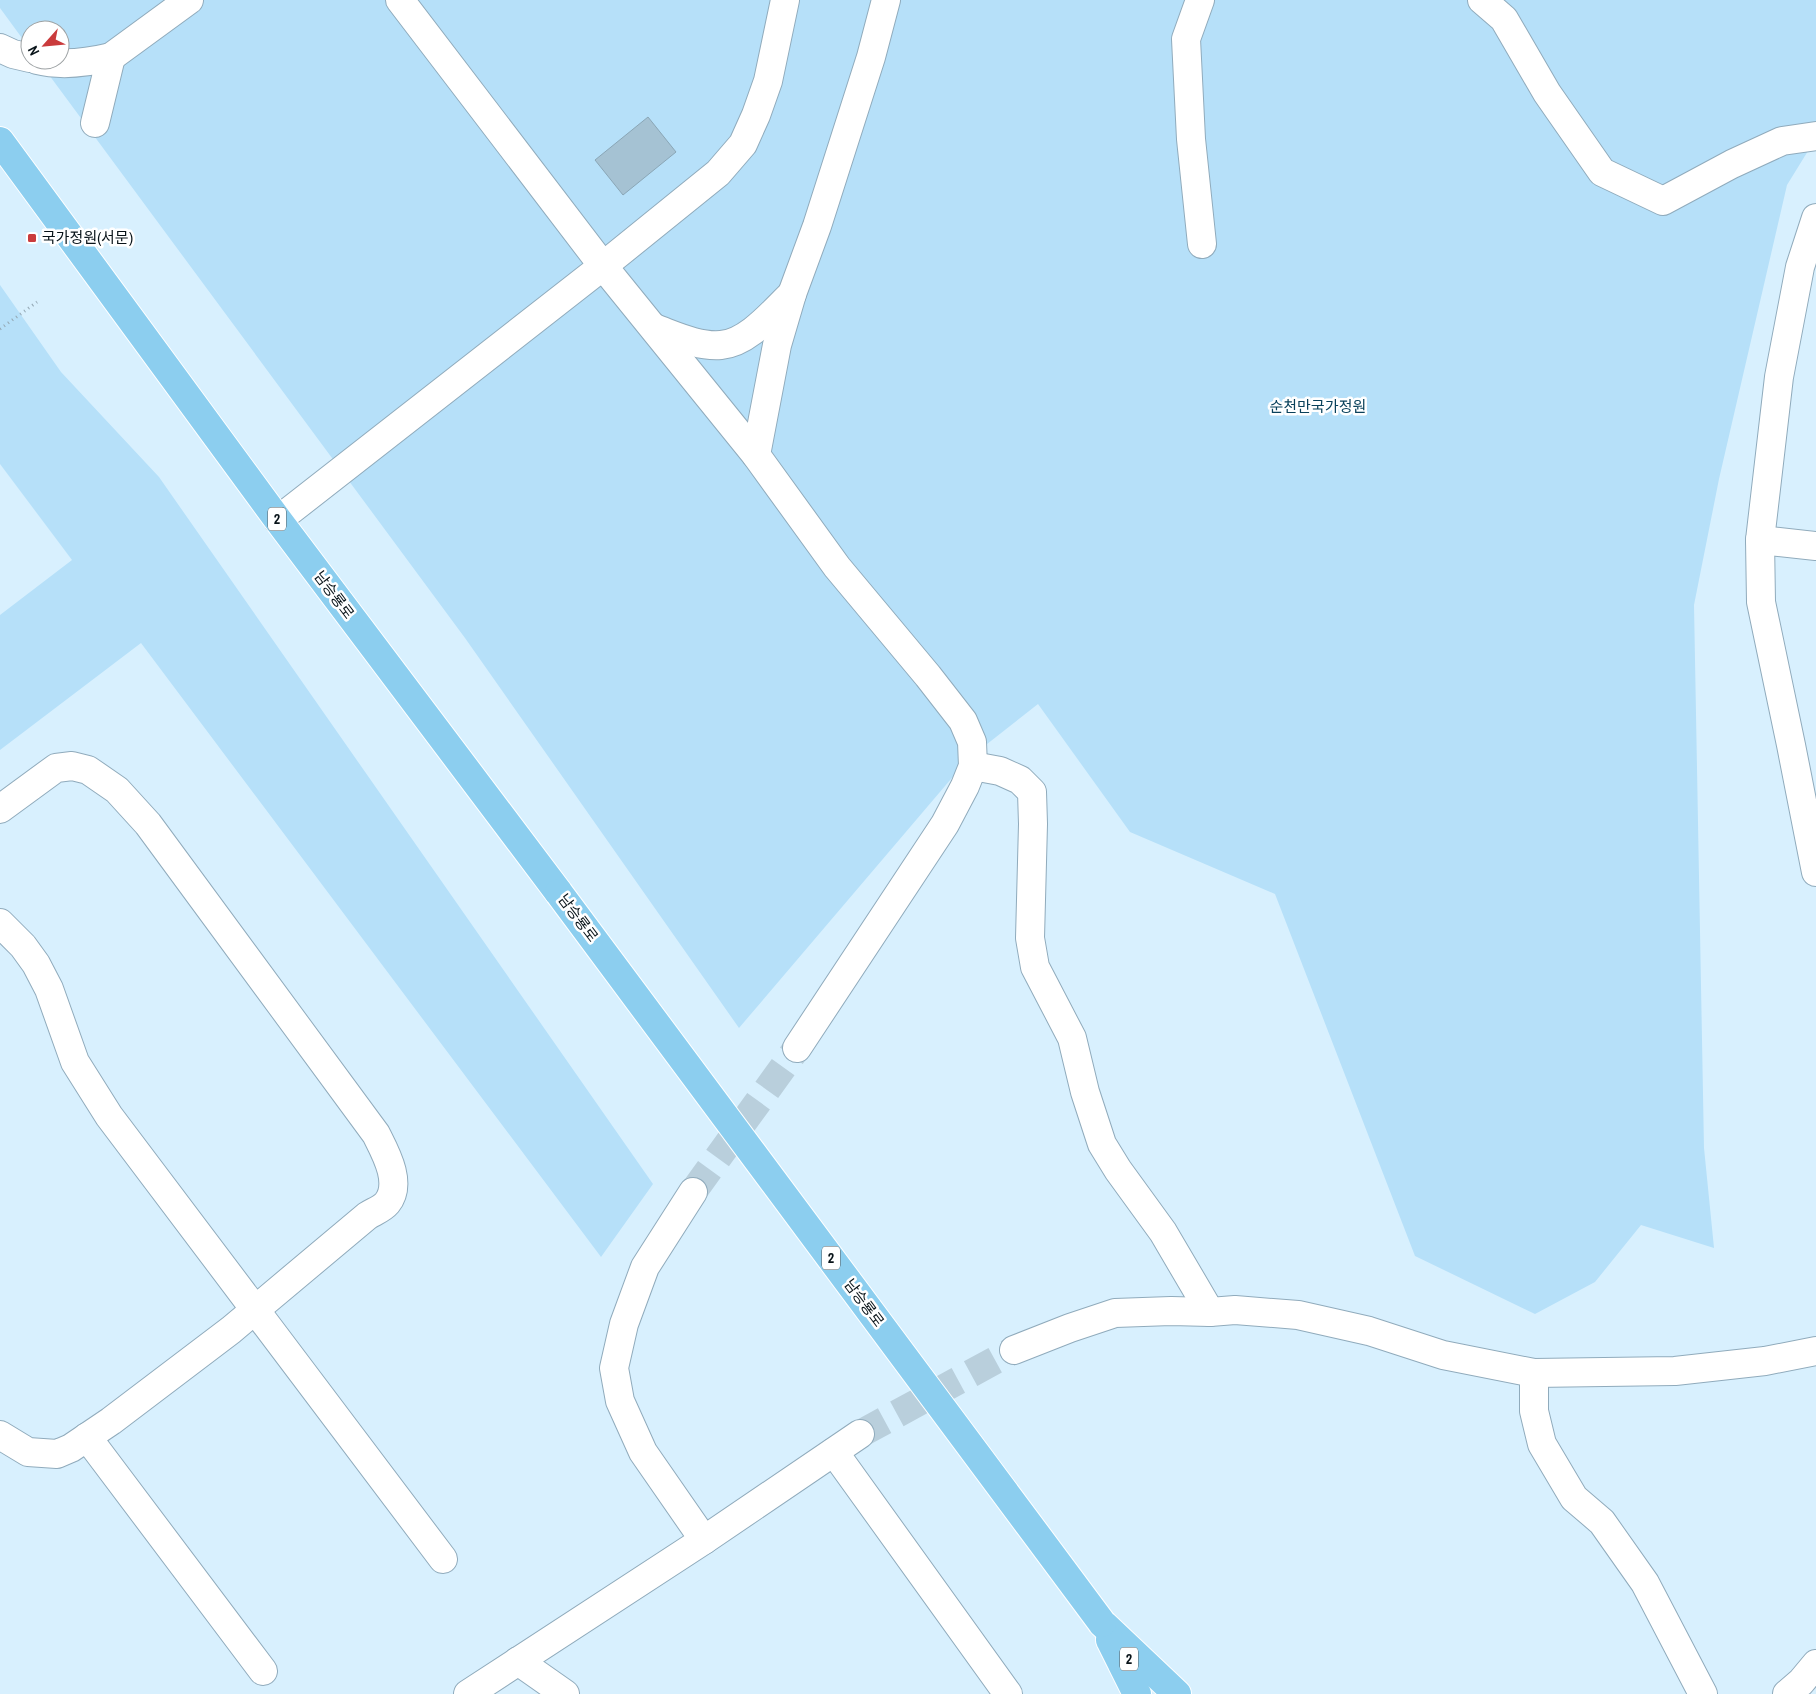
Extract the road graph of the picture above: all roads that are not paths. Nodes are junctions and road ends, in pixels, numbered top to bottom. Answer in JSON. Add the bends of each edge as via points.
{"nodes":[{"id":1,"x":189,"y":0,"type":"edge"},
{"id":2,"x":400,"y":0,"type":"edge"},
{"id":3,"x":886,"y":0,"type":"edge"},
{"id":4,"x":1200,"y":0,"type":"edge"},
{"id":5,"x":1482,"y":0,"type":"edge"},
{"id":6,"x":785,"y":5,"type":"edge"},
{"id":7,"x":0,"y":48,"type":"edge"},
{"id":8,"x":20,"y":56,"type":"edge"},
{"id":9,"x":111,"y":57,"type":"junction"},
{"id":10,"x":70,"y":63,"type":"edge"},
{"id":11,"x":95,"y":123,"type":"dead end"},
{"id":12,"x":1816,"y":136,"type":"edge"},
{"id":13,"x":0,"y":142,"type":"edge"},
{"id":14,"x":1816,"y":218,"type":"edge"},
{"id":15,"x":1202,"y":244,"type":"dead end"},
{"id":16,"x":1808,"y":265,"type":"edge"},
{"id":17,"x":603,"y":266,"type":"junction"},
{"id":18,"x":792,"y":294,"type":"junction"},
{"id":19,"x":654,"y":328,"type":"junction"},
{"id":20,"x":756,"y":455,"type":"junction"},
{"id":21,"x":278,"y":520,"type":"junction"},
{"id":22,"x":1760,"y":540,"type":"junction"},
{"id":23,"x":1816,"y":546,"type":"edge"},
{"id":24,"x":973,"y":766,"type":"junction"},
{"id":25,"x":0,"y":809,"type":"edge"},
{"id":26,"x":1816,"y":872,"type":"edge"},
{"id":27,"x":0,"y":923,"type":"edge"},
{"id":28,"x":797,"y":1048,"type":"tunnel mouth"},
{"id":29,"x":693,"y":1192,"type":"tunnel mouth"},
{"id":30,"x":254,"y":1310,"type":"junction"},
{"id":31,"x":1210,"y":1312,"type":"junction"},
{"id":32,"x":1014,"y":1350,"type":"tunnel mouth"},
{"id":33,"x":1816,"y":1351,"type":"edge"},
{"id":34,"x":1534,"y":1372,"type":"junction"},
{"id":35,"x":860,"y":1434,"type":"tunnel mouth"},
{"id":36,"x":0,"y":1435,"type":"edge"},
{"id":37,"x":87,"y":1437,"type":"junction"},
{"id":38,"x":834,"y":1452,"type":"junction"},
{"id":39,"x":704,"y":1540,"type":"junction"},
{"id":40,"x":443,"y":1559,"type":"dead end"},
{"id":41,"x":1102,"y":1623,"type":"junction"},
{"id":42,"x":518,"y":1662,"type":"junction"},
{"id":43,"x":1816,"y":1664,"type":"edge"},
{"id":44,"x":263,"y":1671,"type":"dead end"},
{"id":45,"x":468,"y":1694,"type":"edge"},
{"id":46,"x":566,"y":1694,"type":"edge"},
{"id":47,"x":1008,"y":1694,"type":"edge"},
{"id":48,"x":1137,"y":1694,"type":"edge"},
{"id":49,"x":1156,"y":1694,"type":"edge"},
{"id":50,"x":1177,"y":1694,"type":"edge"},
{"id":51,"x":1703,"y":1694,"type":"edge"},
{"id":52,"x":1787,"y":1694,"type":"edge"}],
"edges":[{"from":1,"to":9,"type":"street"},
{"from":2,"to":17,"type":"street"},
{"from":3,"to":18,"type":"street","via":[[818,226]]},
{"from":4,"to":15,"type":"street","via":[[1186,39],[1191,139]]},
{"from":5,"to":12,"type":"street","via":[[1504,19],[1547,93],[1602,172],[1663,201],[1782,141]]},
{"from":6,"to":17,"type":"street","via":[[768,81],[743,144],[718,173]]},
{"from":7,"to":8,"type":"street"},
{"from":9,"to":10,"type":"street"},
{"from":9,"to":11,"type":"street"},
{"from":13,"to":21,"type":"main road","name":"남승룡로","number":"2"},
{"from":14,"to":16,"type":"street"},
{"from":16,"to":22,"type":"street","via":[[1779,377]]},
{"from":17,"to":19,"type":"street"},
{"from":17,"to":21,"type":"street"},
{"from":18,"to":19,"type":"street","via":[[759,326],[742,338],[722,345],[702,344]]},
{"from":18,"to":20,"type":"street","via":[[777,345]]},
{"from":19,"to":20,"type":"street"},
{"from":20,"to":24,"type":"street","via":[[837,567],[964,721],[972,742]]},
{"from":21,"to":41,"type":"main road","name":"남승룡로","number":"2","bridge":true},
{"from":22,"to":23,"type":"street"},
{"from":22,"to":26,"type":"street","via":[[1761,602]]},
{"from":24,"to":28,"type":"street","via":[[946,824]]},
{"from":24,"to":31,"type":"street","via":[[1000,771],[1020,780],[1032,792],[1030,938],[1035,967],[1072,1038],[1102,1144],[1163,1232]]},
{"from":25,"to":30,"type":"street","via":[[56,768],[72,766],[88,770],[117,790],[148,824],[376,1134],[393,1179],[391,1197],[386,1205],[367,1216]]},
{"from":27,"to":30,"type":"street","via":[[36,964],[49,989],[75,1062],[109,1116]]},
{"from":29,"to":39,"type":"street","via":[[645,1267],[624,1324],[614,1368],[620,1402],[643,1452]]},
{"from":30,"to":37,"type":"street","via":[[224,1336]]},
{"from":30,"to":40,"type":"street"},
{"from":31,"to":32,"type":"street","via":[[1116,1313]]},
{"from":31,"to":34,"type":"street","via":[[1234,1310],[1298,1315],[1369,1331],[1443,1355]]},
{"from":33,"to":34,"type":"street","via":[[1764,1361],[1675,1371]]},
{"from":34,"to":51,"type":"street","via":[[1534,1411],[1542,1444],[1574,1498],[1602,1522],[1645,1583]]},
{"from":35,"to":38,"type":"street"},
{"from":36,"to":37,"type":"street","via":[[28,1452],[57,1454]]},
{"from":37,"to":44,"type":"street"},
{"from":38,"to":39,"type":"street"},
{"from":38,"to":47,"type":"street"},
{"from":39,"to":42,"type":"street"},
{"from":41,"to":48,"type":"main road"},
{"from":41,"to":49,"type":"main road","name":"남승룡로","number":"2"},
{"from":41,"to":50,"type":"main road"},
{"from":42,"to":45,"type":"street"},
{"from":42,"to":46,"type":"street"},
{"from":43,"to":52,"type":"street"}]}
